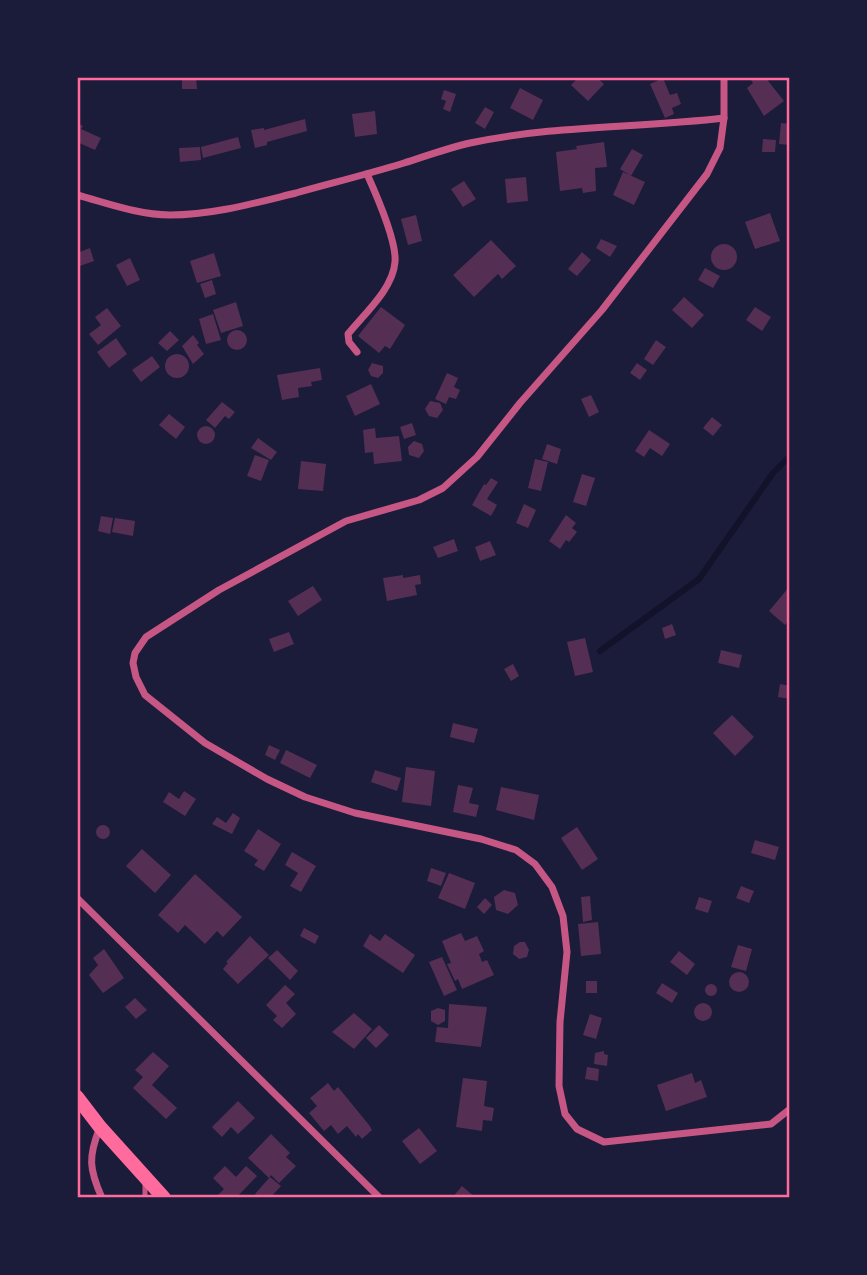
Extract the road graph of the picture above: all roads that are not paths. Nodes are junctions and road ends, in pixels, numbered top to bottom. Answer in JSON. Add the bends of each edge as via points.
{"nodes":[{"id":1,"x":724,"y":77,"type":"edge"},
{"id":2,"x":724,"y":118,"type":"junction"},
{"id":3,"x":367,"y":174,"type":"junction"},
{"id":4,"x":77,"y":195,"type":"edge"},
{"id":5,"x":357,"y":352,"type":"dead end"},
{"id":6,"x":77,"y":898,"type":"edge"},
{"id":7,"x":77,"y":1097,"type":"edge"},
{"id":8,"x":790,"y":1109,"type":"edge"},
{"id":9,"x":100,"y":1127,"type":"junction"},
{"id":10,"x":145,"y":1177,"type":"junction"},
{"id":11,"x":102,"y":1198,"type":"edge"},
{"id":12,"x":145,"y":1198,"type":"edge"},
{"id":13,"x":164,"y":1198,"type":"edge"},
{"id":14,"x":380,"y":1198,"type":"edge"}],
"edges":[{"from":1,"to":2,"type":"street"},
{"from":2,"to":3,"type":"street","via":[[523,134],[469,143]]},
{"from":2,"to":8,"type":"street","via":[[720,148],[707,174],[603,310],[477,457],[443,488],[419,500],[346,521],[219,590],[146,637],[133,663],[145,695],[205,743],[267,779],[355,813],[516,850],[535,864],[552,887],[563,916],[566,952],[559,1086],[565,1114],[577,1129],[604,1142],[636,1139],[771,1124]]},
{"from":3,"to":4,"type":"street","via":[[257,203],[170,215],[139,212]]},
{"from":3,"to":5,"type":"street","via":[[384,212],[395,261],[386,286],[348,334]]},
{"from":6,"to":14,"type":"street"},
{"from":7,"to":9,"type":"main road"},
{"from":9,"to":10,"type":"main road"},
{"from":9,"to":11,"type":"street","via":[[91,1165]]},
{"from":10,"to":12,"type":"lane"},
{"from":10,"to":13,"type":"main road"}]}
